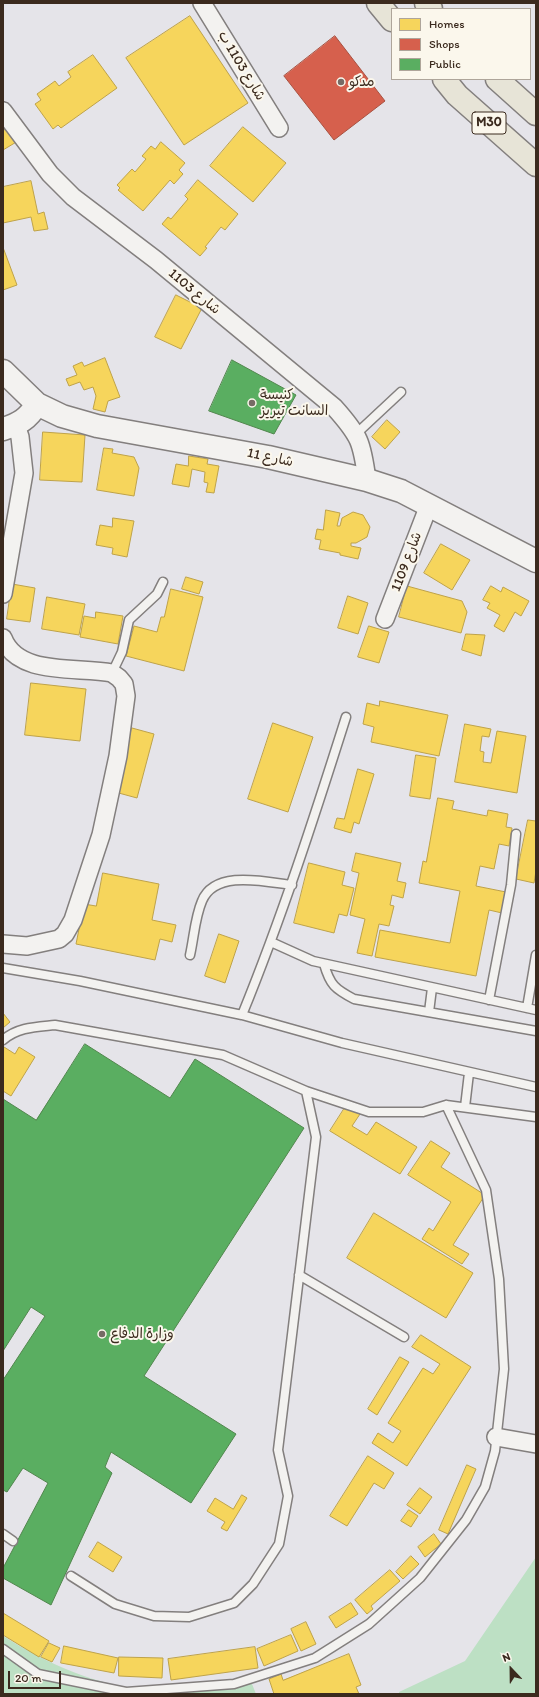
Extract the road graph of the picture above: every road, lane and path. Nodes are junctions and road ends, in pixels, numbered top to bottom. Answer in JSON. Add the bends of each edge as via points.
{"nodes":[{"id":1,"x":202,"y":3,"type":"edge"},
{"id":2,"x":378,"y":3,"type":"edge"},
{"id":3,"x":391,"y":19,"type":"edge"},
{"id":4,"x":445,"y":80,"type":"edge"},
{"id":5,"x":498,"y":80,"type":"edge"},
{"id":6,"x":3,"y":111,"type":"edge"},
{"id":7,"x":536,"y":114,"type":"edge"},
{"id":8,"x":279,"y":128,"type":"dead end"},
{"id":9,"x":536,"y":165,"type":"edge"},
{"id":10,"x":3,"y":371,"type":"edge"},
{"id":11,"x":401,"y":392,"type":"dead end"},
{"id":12,"x":37,"y":404,"type":"junction"},
{"id":13,"x":9,"y":427,"type":"edge"},
{"id":14,"x":356,"y":434,"type":"junction"},
{"id":15,"x":367,"y":480,"type":"junction"},
{"id":16,"x":429,"y":505,"type":"junction"},
{"id":17,"x":536,"y":561,"type":"edge"},
{"id":18,"x":162,"y":582,"type":"dead end"},
{"id":19,"x":3,"y":594,"type":"edge"},
{"id":20,"x":385,"y":619,"type":"dead end"},
{"id":21,"x":3,"y":638,"type":"edge"},
{"id":22,"x":112,"y":673,"type":"junction"},
{"id":23,"x":346,"y":717,"type":"dead end"},
{"id":24,"x":516,"y":834,"type":"dead end"},
{"id":25,"x":292,"y":885,"type":"junction"},
{"id":26,"x":271,"y":942,"type":"junction"},
{"id":27,"x":3,"y":944,"type":"edge"},
{"id":28,"x":190,"y":955,"type":"dead end"},
{"id":29,"x":536,"y":955,"type":"edge"},
{"id":30,"x":324,"y":964,"type":"junction"},
{"id":31,"x":3,"y":968,"type":"edge"},
{"id":32,"x":432,"y":988,"type":"junction"},
{"id":33,"x":490,"y":1000,"type":"junction"},
{"id":34,"x":527,"y":1008,"type":"junction"},
{"id":35,"x":536,"y":1010,"type":"edge"},
{"id":36,"x":429,"y":1012,"type":"junction"},
{"id":37,"x":242,"y":1015,"type":"junction"},
{"id":38,"x":536,"y":1031,"type":"edge"},
{"id":39,"x":3,"y":1040,"type":"edge"},
{"id":40,"x":469,"y":1073,"type":"junction"},
{"id":41,"x":536,"y":1087,"type":"edge"},
{"id":42,"x":306,"y":1091,"type":"junction"},
{"id":43,"x":446,"y":1105,"type":"junction"},
{"id":44,"x":465,"y":1107,"type":"junction"},
{"id":45,"x":536,"y":1117,"type":"edge"},
{"id":46,"x":299,"y":1275,"type":"junction"},
{"id":47,"x":404,"y":1338,"type":"dead end"},
{"id":48,"x":496,"y":1437,"type":"junction"},
{"id":49,"x":536,"y":1444,"type":"edge"},
{"id":50,"x":3,"y":1534,"type":"edge"},
{"id":51,"x":13,"y":1541,"type":"dead end"},
{"id":52,"x":71,"y":1576,"type":"dead end"},
{"id":53,"x":3,"y":1649,"type":"edge"}],
"edges":[{"from":1,"to":8,"type":"street","name":"شارع 1103 ب"},
{"from":2,"to":3,"type":"highway"},
{"from":4,"to":9,"type":"highway","number":"M30"},
{"from":5,"to":7,"type":"highway","number":"M30"},
{"from":6,"to":14,"type":"street","name":"شارع 1103","via":[[50,174],[73,198],[156,260],[334,408]]},
{"from":10,"to":12,"type":"street","name":"شارع 11"},
{"from":11,"to":14,"type":"lane"},
{"from":12,"to":13,"type":"street","via":[[29,417]]},
{"from":12,"to":15,"type":"street","name":"شارع 11","via":[[62,416],[98,426],[268,457]]},
{"from":13,"to":19,"type":"street","via":[[20,437],[24,473]]},
{"from":14,"to":15,"type":"street","name":"شارع 1103","via":[[363,453]]},
{"from":15,"to":16,"type":"street","name":"شارع 11","via":[[401,491]]},
{"from":16,"to":17,"type":"street","name":"شارع 11"},
{"from":16,"to":20,"type":"street","name":"شارع 1109"},
{"from":18,"to":22,"type":"lane","via":[[157,594],[129,620],[122,652]]},
{"from":21,"to":22,"type":"street","via":[[18,658],[32,663],[46,667]]},
{"from":22,"to":27,"type":"street","via":[[124,684],[126,696],[118,756],[100,835],[76,914],[66,934],[59,939],[27,946]]},
{"from":23,"to":25,"type":"lane"},
{"from":24,"to":33,"type":"lane","via":[[511,884]]},
{"from":25,"to":26,"type":"lane"},
{"from":25,"to":28,"type":"lane","via":[[239,879],[212,886],[202,900]]},
{"from":26,"to":30,"type":"lane","via":[[313,962]]},
{"from":26,"to":37,"type":"lane"},
{"from":29,"to":34,"type":"lane"},
{"from":30,"to":32,"type":"lane"},
{"from":30,"to":36,"type":"lane","via":[[329,980],[337,990],[354,999]]},
{"from":31,"to":37,"type":"lane","via":[[80,981]]},
{"from":32,"to":33,"type":"lane"},
{"from":32,"to":36,"type":"lane"},
{"from":33,"to":34,"type":"lane"},
{"from":34,"to":35,"type":"lane"},
{"from":36,"to":38,"type":"lane"},
{"from":37,"to":40,"type":"lane","via":[[342,1043]]},
{"from":39,"to":42,"type":"lane","via":[[12,1033],[30,1027],[55,1025],[223,1055]]},
{"from":40,"to":41,"type":"lane"},
{"from":40,"to":44,"type":"lane"},
{"from":42,"to":43,"type":"lane","via":[[369,1112],[423,1112]]},
{"from":42,"to":46,"type":"lane","via":[[316,1137]]},
{"from":43,"to":44,"type":"lane"},
{"from":43,"to":48,"type":"lane","via":[[486,1190],[499,1278],[504,1369]]},
{"from":44,"to":45,"type":"lane"},
{"from":46,"to":47,"type":"lane"},
{"from":46,"to":52,"type":"lane","via":[[278,1450],[288,1496],[278,1544],[253,1584],[234,1603],[189,1617],[154,1616],[115,1604]]},
{"from":48,"to":49,"type":"street"},
{"from":48,"to":53,"type":"lane","via":[[495,1451],[485,1486],[466,1520],[420,1578],[370,1624],[315,1658],[234,1684],[126,1692],[38,1674]]},
{"from":50,"to":51,"type":"lane"}]}
